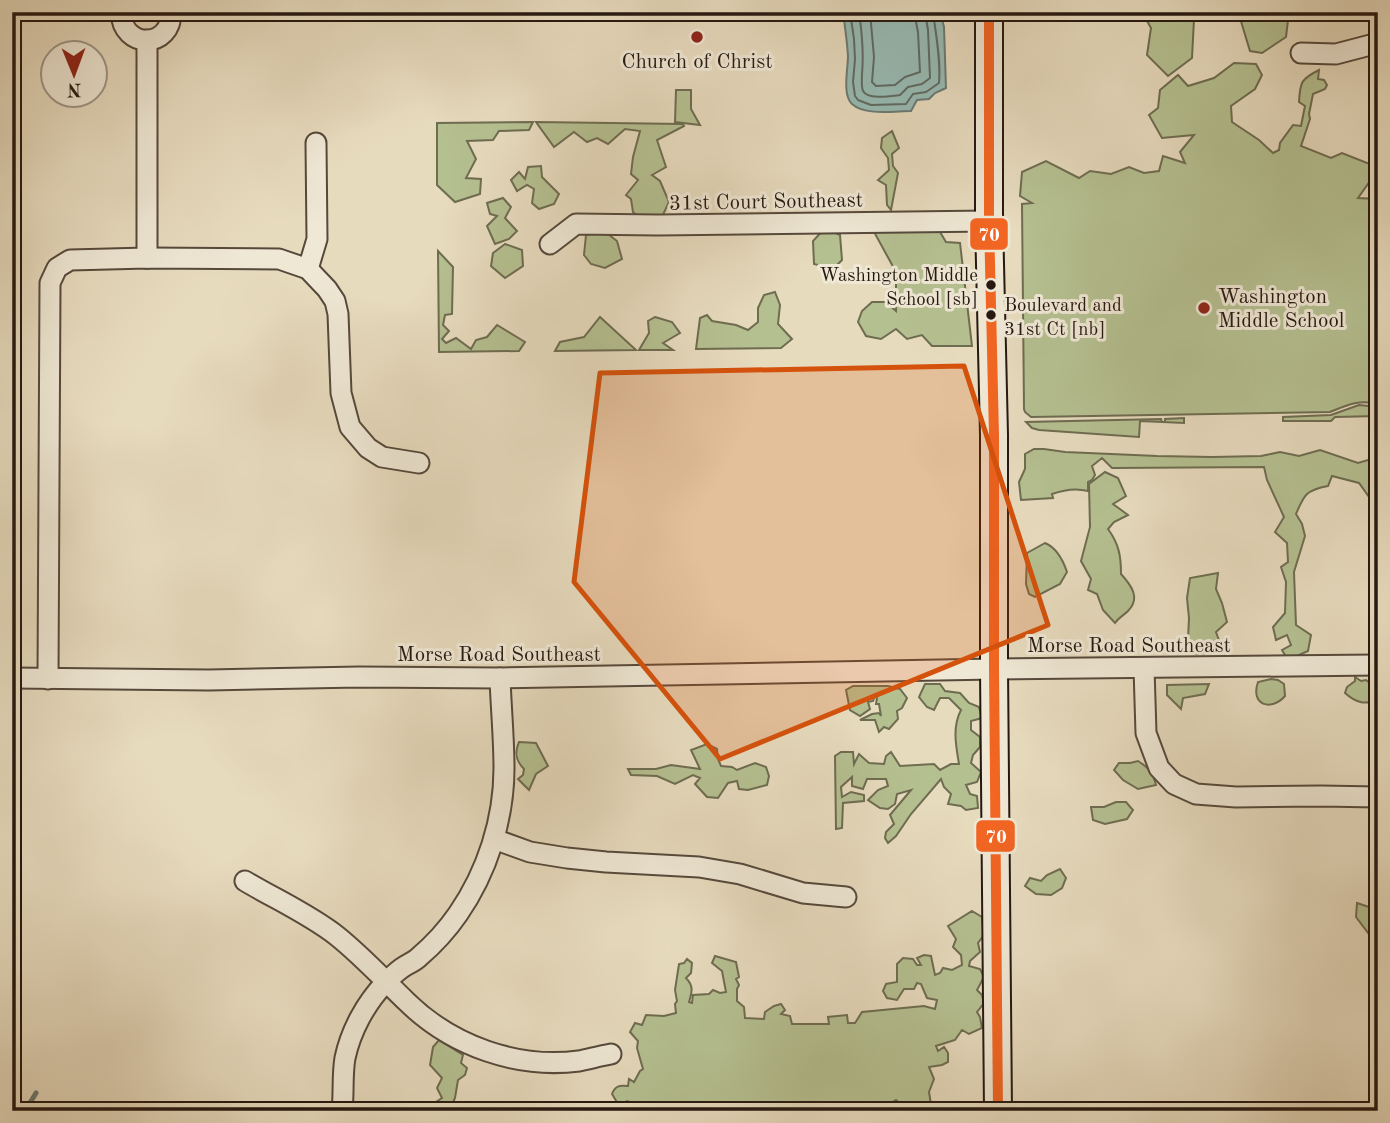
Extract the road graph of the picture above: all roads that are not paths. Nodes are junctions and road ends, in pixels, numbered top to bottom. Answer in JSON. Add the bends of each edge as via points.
{"nodes":[{"id":1,"x":121,"y":12,"type":"edge"},
{"id":2,"x":171,"y":12,"type":"edge"},
{"id":3,"x":989,"y":12,"type":"edge"},
{"id":4,"x":146,"y":40,"type":"junction"},
{"id":5,"x":1378,"y":43,"type":"edge"},
{"id":6,"x":1301,"y":53,"type":"dead end"},
{"id":7,"x":316,"y":143,"type":"dead end"},
{"id":8,"x":989,"y":221,"type":"junction"},
{"id":9,"x":550,"y":244,"type":"dead end"},
{"id":10,"x":147,"y":258,"type":"junction"},
{"id":11,"x":308,"y":269,"type":"junction"},
{"id":12,"x":419,"y":463,"type":"dead end"},
{"id":13,"x":1378,"y":665,"type":"edge"},
{"id":14,"x":994,"y":668,"type":"junction"},
{"id":15,"x":1144,"y":668,"type":"junction"},
{"id":16,"x":12,"y":678,"type":"edge"},
{"id":17,"x":500,"y":678,"type":"junction"},
{"id":18,"x":48,"y":679,"type":"junction"},
{"id":19,"x":1378,"y":797,"type":"edge"},
{"id":20,"x":494,"y":839,"type":"junction"},
{"id":21,"x":244,"y":881,"type":"dead end"},
{"id":22,"x":846,"y":897,"type":"dead end"},
{"id":23,"x":387,"y":981,"type":"junction"},
{"id":24,"x":611,"y":1054,"type":"dead end"},
{"id":25,"x":342,"y":1111,"type":"edge"},
{"id":26,"x":998,"y":1111,"type":"edge"}],
"edges":[{"from":1,"to":4,"type":"street","via":[[130,35]]},
{"from":2,"to":4,"type":"street","via":[[167,30]]},
{"from":3,"to":8,"type":"street"},
{"from":4,"to":10,"type":"street"},
{"from":5,"to":6,"type":"street","via":[[1336,54]]},
{"from":7,"to":11,"type":"street","via":[[317,239]]},
{"from":8,"to":9,"type":"street","name":"31st Court Southeast","via":[[576,224]]},
{"from":8,"to":14,"type":"street"},
{"from":10,"to":11,"type":"street","via":[[279,259]]},
{"from":10,"to":18,"type":"street","via":[[70,260],[57,268],[50,283]]},
{"from":11,"to":12,"type":"street","via":[[335,301],[341,393],[350,427],[382,457]]},
{"from":13,"to":15,"type":"street","name":"Morse Road Southeast"},
{"from":14,"to":15,"type":"street","name":"Morse Road Southeast"},
{"from":14,"to":17,"type":"street","name":"Morse Road Southeast"},
{"from":14,"to":26,"type":"street"},
{"from":15,"to":19,"type":"street","via":[[1146,733],[1159,768],[1174,784],[1196,794],[1236,797]]},
{"from":16,"to":18,"type":"street","name":"Morse Road Southeast"},
{"from":17,"to":18,"type":"street","name":"Morse Road Southeast"},
{"from":17,"to":20,"type":"street","via":[[504,769]]},
{"from":20,"to":22,"type":"street","via":[[530,852],[698,867],[803,893]]},
{"from":20,"to":23,"type":"street","via":[[484,868],[458,914],[426,951]]},
{"from":21,"to":23,"type":"street","via":[[336,935]]},
{"from":23,"to":24,"type":"street","via":[[424,1017],[481,1049],[545,1062]]},
{"from":23,"to":25,"type":"street","via":[[352,1034],[345,1057]]}]}
